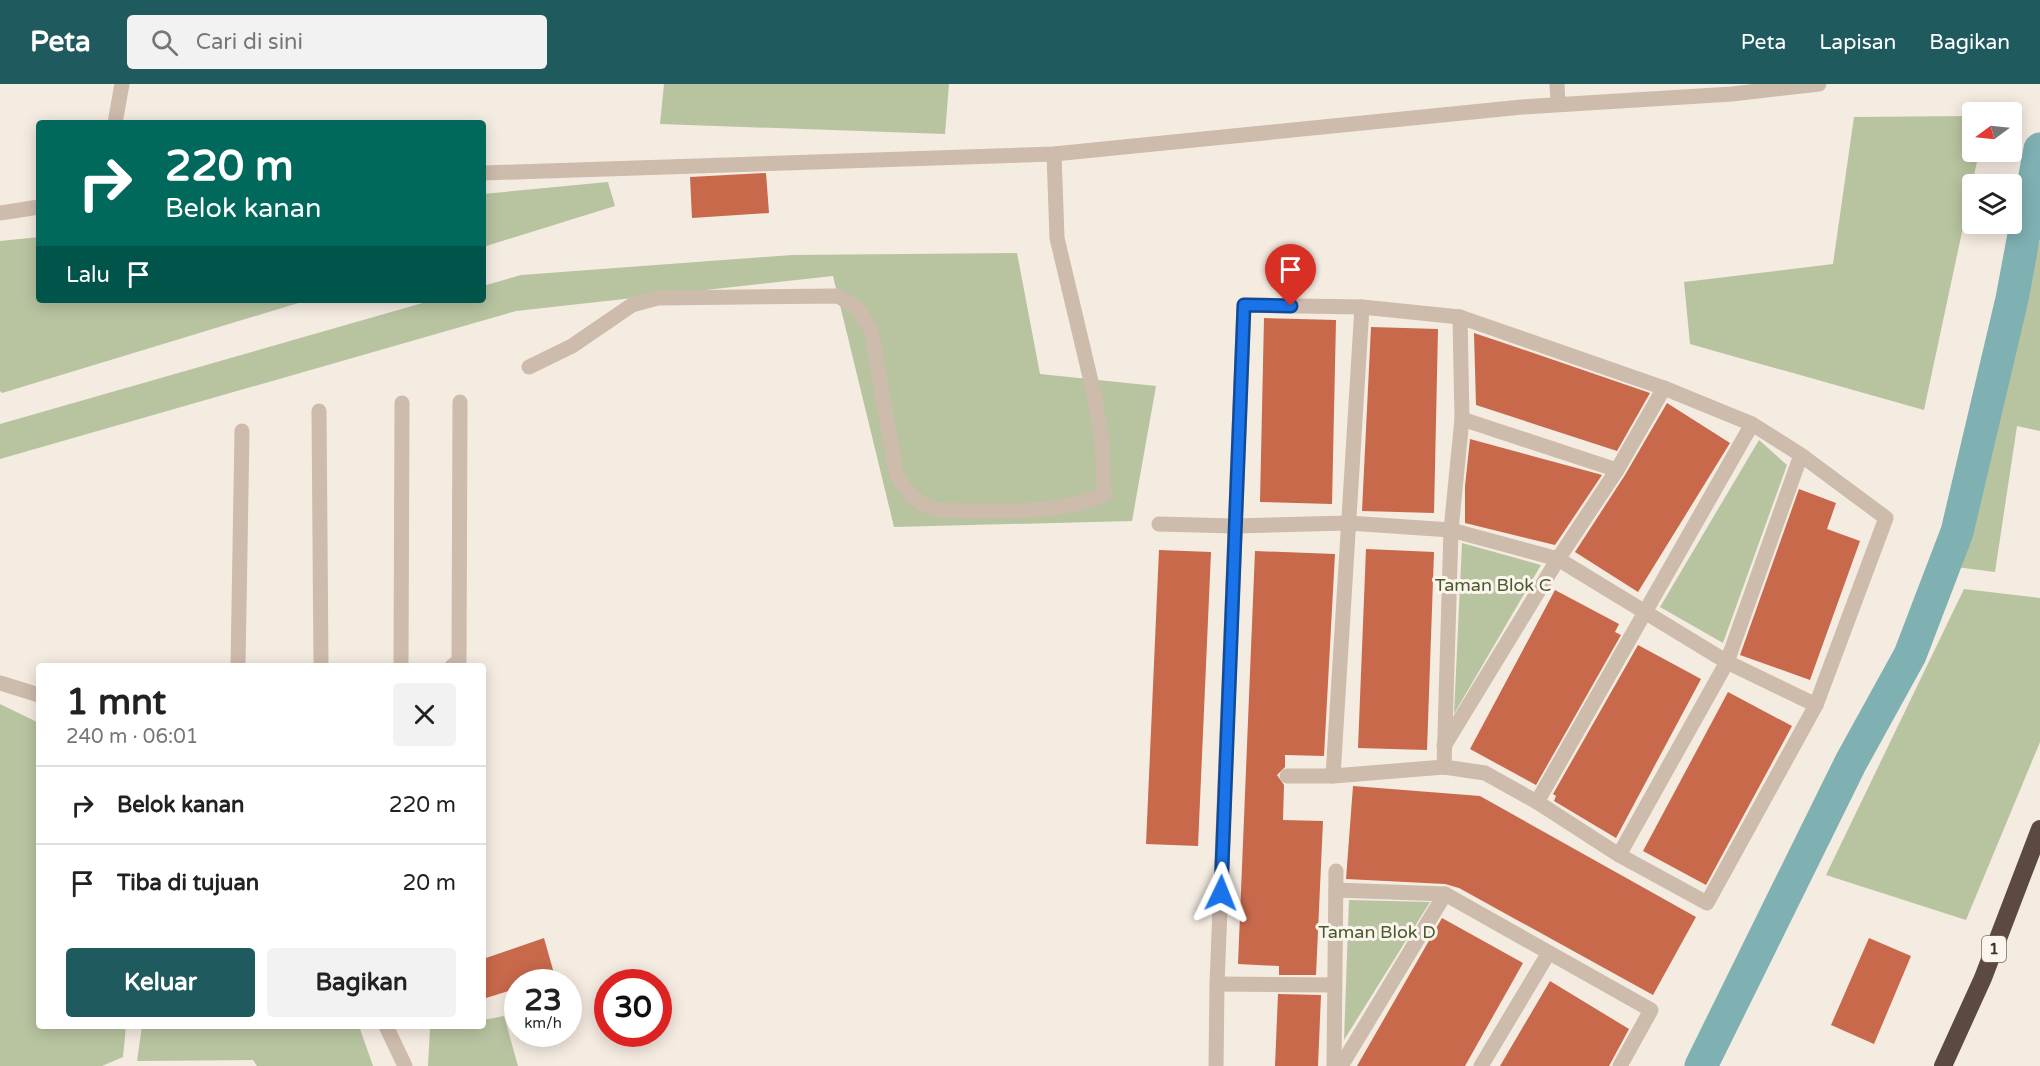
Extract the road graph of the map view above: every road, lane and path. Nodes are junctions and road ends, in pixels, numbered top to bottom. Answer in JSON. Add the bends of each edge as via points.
{"nodes":[{"id":1,"x":122,"y":84,"type":"edge"},
{"id":2,"x":1557,"y":84,"type":"edge"},
{"id":3,"x":1812,"y":84,"type":"edge"},
{"id":4,"x":1820,"y":84,"type":"edge"},
{"id":5,"x":1558,"y":104,"type":"junction"},
{"id":6,"x":116,"y":120,"type":"edge"},
{"id":7,"x":1054,"y":154,"type":"junction"},
{"id":8,"x":486,"y":173,"type":"edge"},
{"id":9,"x":36,"y":207,"type":"edge"},
{"id":10,"x":0,"y":213,"type":"edge"},
{"id":11,"x":1362,"y":307,"type":"junction"},
{"id":12,"x":1460,"y":317,"type":"junction"},
{"id":13,"x":529,"y":368,"type":"dead end"},
{"id":14,"x":1664,"y":388,"type":"junction"},
{"id":15,"x":460,"y":402,"type":"dead end"},
{"id":16,"x":402,"y":403,"type":"dead end"},
{"id":17,"x":319,"y":411,"type":"dead end"},
{"id":18,"x":1462,"y":419,"type":"junction"},
{"id":19,"x":1752,"y":424,"type":"junction"},
{"id":20,"x":242,"y":431,"type":"dead end"},
{"id":21,"x":1801,"y":455,"type":"junction"},
{"id":22,"x":1617,"y":470,"type":"junction"},
{"id":23,"x":1348,"y":523,"type":"junction"},
{"id":24,"x":1159,"y":524,"type":"dead end"},
{"id":25,"x":1234,"y":526,"type":"junction"},
{"id":26,"x":1451,"y":530,"type":"junction"},
{"id":27,"x":1558,"y":559,"type":"junction"},
{"id":28,"x":1644,"y":612,"type":"junction"},
{"id":29,"x":1727,"y":662,"type":"junction"},
{"id":30,"x":238,"y":663,"type":"edge"},
{"id":31,"x":321,"y":663,"type":"edge"},
{"id":32,"x":401,"y":663,"type":"edge"},
{"id":33,"x":456,"y":663,"type":"edge"},
{"id":34,"x":0,"y":683,"type":"edge"},
{"id":35,"x":36,"y":694,"type":"edge"},
{"id":36,"x":1816,"y":705,"type":"junction"},
{"id":37,"x":1443,"y":748,"type":"junction"},
{"id":38,"x":1444,"y":767,"type":"junction"},
{"id":39,"x":1287,"y":776,"type":"dead end"},
{"id":40,"x":1334,"y":776,"type":"junction"},
{"id":41,"x":1537,"y":802,"type":"junction"},
{"id":42,"x":2040,"y":829,"type":"edge"},
{"id":43,"x":1619,"y":855,"type":"junction"},
{"id":44,"x":1336,"y":871,"type":"dead end"},
{"id":45,"x":1336,"y":890,"type":"junction"},
{"id":46,"x":1444,"y":894,"type":"junction"},
{"id":47,"x":1548,"y":954,"type":"junction"},
{"id":48,"x":1217,"y":984,"type":"junction"},
{"id":49,"x":1334,"y":985,"type":"junction"},
{"id":50,"x":387,"y":1029,"type":"edge"},
{"id":51,"x":405,"y":1066,"type":"edge"},
{"id":52,"x":1216,"y":1066,"type":"edge"},
{"id":53,"x":1334,"y":1066,"type":"edge"},
{"id":54,"x":1341,"y":1066,"type":"edge"},
{"id":55,"x":1481,"y":1066,"type":"edge"},
{"id":56,"x":1620,"y":1066,"type":"edge"},
{"id":57,"x":1943,"y":1066,"type":"edge"}],
"edges":[{"from":1,"to":6,"type":"street"},
{"from":2,"to":5,"type":"street"},
{"from":3,"to":4,"type":"street"},
{"from":3,"to":5,"type":"street","via":[[1732,94]]},
{"from":5,"to":7,"type":"street"},
{"from":7,"to":8,"type":"street"},
{"from":7,"to":13,"type":"street","via":[[1057,238],[1102,441],[1104,495],[1083,504],[1041,510],[950,511],[926,507],[902,485],[896,472],[871,329],[857,308],[838,296],[658,298],[632,304],[572,346]]},
{"from":9,"to":10,"type":"street"},
{"from":11,"to":12,"type":"street"},
{"from":11,"to":23,"type":"street"},
{"from":11,"to":25,"type":"street","via":[[1244,305]]},
{"from":12,"to":14,"type":"street"},
{"from":12,"to":18,"type":"street"},
{"from":14,"to":19,"type":"street"},
{"from":14,"to":22,"type":"street"},
{"from":15,"to":33,"type":"street"},
{"from":16,"to":32,"type":"street"},
{"from":17,"to":31,"type":"street"},
{"from":18,"to":22,"type":"street"},
{"from":18,"to":26,"type":"street"},
{"from":19,"to":21,"type":"street"},
{"from":19,"to":28,"type":"street"},
{"from":20,"to":30,"type":"street"},
{"from":21,"to":29,"type":"street"},
{"from":21,"to":36,"type":"street","via":[[1886,518]]},
{"from":22,"to":27,"type":"street"},
{"from":23,"to":25,"type":"street"},
{"from":23,"to":26,"type":"street"},
{"from":23,"to":40,"type":"street"},
{"from":24,"to":25,"type":"street"},
{"from":25,"to":48,"type":"street"},
{"from":26,"to":27,"type":"street"},
{"from":26,"to":37,"type":"street"},
{"from":27,"to":28,"type":"street"},
{"from":27,"to":37,"type":"street"},
{"from":28,"to":29,"type":"street"},
{"from":28,"to":41,"type":"street"},
{"from":29,"to":36,"type":"street"},
{"from":29,"to":43,"type":"street"},
{"from":34,"to":35,"type":"street"},
{"from":36,"to":43,"type":"street","via":[[1707,903]]},
{"from":37,"to":38,"type":"street"},
{"from":38,"to":40,"type":"street"},
{"from":38,"to":41,"type":"street","via":[[1485,773]]},
{"from":39,"to":40,"type":"street"},
{"from":41,"to":43,"type":"street"},
{"from":42,"to":57,"type":"highway","number":"1","via":[[1983,978]]},
{"from":44,"to":45,"type":"street"},
{"from":45,"to":46,"type":"street"},
{"from":45,"to":49,"type":"street"},
{"from":46,"to":47,"type":"street"},
{"from":46,"to":54,"type":"street"},
{"from":47,"to":55,"type":"street"},
{"from":47,"to":56,"type":"street","via":[[1651,1010]]},
{"from":48,"to":49,"type":"street"},
{"from":48,"to":52,"type":"street"},
{"from":49,"to":53,"type":"street"},
{"from":50,"to":51,"type":"street"}]}
